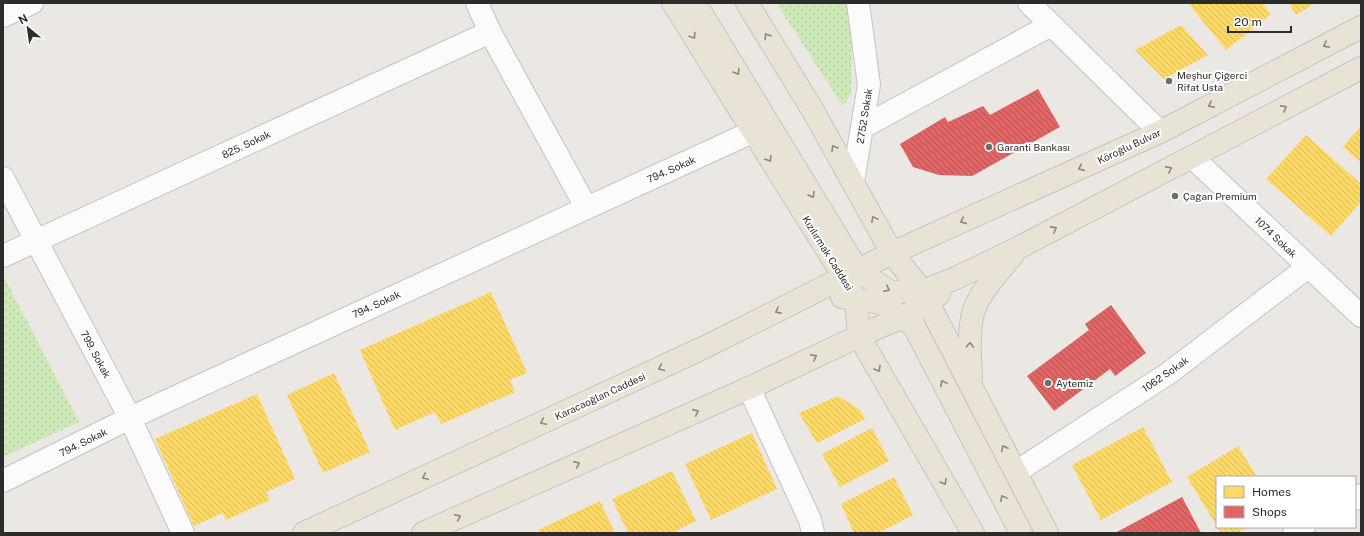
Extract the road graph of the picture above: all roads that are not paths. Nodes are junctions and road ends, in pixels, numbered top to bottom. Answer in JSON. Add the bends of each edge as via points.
{"nodes":[{"id":1,"x":32,"y":3,"type":"edge"},
{"id":2,"x":477,"y":3,"type":"edge"},
{"id":3,"x":673,"y":3,"type":"edge"},
{"id":4,"x":695,"y":3,"type":"edge"},
{"id":5,"x":747,"y":3,"type":"edge"},
{"id":6,"x":858,"y":3,"type":"edge"},
{"id":7,"x":1029,"y":3,"type":"edge"},
{"id":8,"x":3,"y":16,"type":"edge"},
{"id":9,"x":1051,"y":25,"type":"junction"},
{"id":10,"x":1361,"y":28,"type":"edge"},
{"id":11,"x":490,"y":32,"type":"junction"},
{"id":12,"x":1361,"y":68,"type":"edge"},
{"id":13,"x":863,"y":127,"type":"junction"},
{"id":14,"x":752,"y":132,"type":"junction"},
{"id":15,"x":1160,"y":132,"type":"junction"},
{"id":16,"x":1192,"y":157,"type":"junction"},
{"id":17,"x":3,"y":178,"type":"edge"},
{"id":18,"x":853,"y":181,"type":"junction"},
{"id":19,"x":586,"y":207,"type":"junction"},
{"id":20,"x":37,"y":241,"type":"junction"},
{"id":21,"x":1020,"y":247,"type":"junction"},
{"id":22,"x":892,"y":253,"type":"junction"},
{"id":23,"x":3,"y":256,"type":"edge"},
{"id":24,"x":1308,"y":267,"type":"junction"},
{"id":25,"x":851,"y":274,"type":"junction"},
{"id":26,"x":813,"y":293,"type":"junction"},
{"id":27,"x":925,"y":298,"type":"junction"},
{"id":28,"x":856,"y":300,"type":"junction"},
{"id":29,"x":1361,"y":316,"type":"edge"},
{"id":30,"x":902,"y":317,"type":"junction"},
{"id":31,"x":859,"y":336,"type":"junction"},
{"id":32,"x":971,"y":384,"type":"junction"},
{"id":33,"x":750,"y":388,"type":"junction"},
{"id":34,"x":130,"y":418,"type":"junction"},
{"id":35,"x":1016,"y":472,"type":"junction"},
{"id":36,"x":3,"y":481,"type":"edge"},
{"id":37,"x":429,"y":532,"type":"edge"},
{"id":38,"x":183,"y":533,"type":"edge"},
{"id":39,"x":304,"y":533,"type":"edge"},
{"id":40,"x":813,"y":533,"type":"edge"},
{"id":41,"x":973,"y":533,"type":"edge"},
{"id":42,"x":1021,"y":533,"type":"edge"},
{"id":43,"x":1047,"y":533,"type":"edge"}],
"edges":[{"from":1,"to":8,"type":"street"},
{"from":2,"to":11,"type":"street"},
{"from":3,"to":14,"type":"main road","name":"Kızılırmak Caddesi","one_way":true},
{"from":4,"to":25,"type":"main road","one_way":true},
{"from":18,"to":5,"type":"main road","one_way":true},
{"from":6,"to":13,"type":"street","name":"2752 Sokak","via":[[869,85]]},
{"from":7,"to":9,"type":"street"},
{"from":9,"to":13,"type":"street"},
{"from":9,"to":15,"type":"street"},
{"from":10,"to":15,"type":"main road","name":"Köroğlu Bulvar","one_way":true},
{"from":11,"to":19,"type":"street"},
{"from":11,"to":20,"type":"street","name":"825. Sokak"},
{"from":16,"to":12,"type":"main road","one_way":true},
{"from":13,"to":18,"type":"street","name":"2752 Sokak"},
{"from":14,"to":19,"type":"street","name":"794. Sokak"},
{"from":14,"to":25,"type":"main road","name":"Kızılırmak Caddesi","one_way":true},
{"from":15,"to":22,"type":"main road","name":"Köroğlu Bulvar","one_way":true},
{"from":21,"to":16,"type":"main road","one_way":true},
{"from":16,"to":24,"type":"street","name":"1074 Sokak"},
{"from":17,"to":20,"type":"street","name":"799. Sokak"},
{"from":22,"to":18,"type":"main road","one_way":true},
{"from":19,"to":34,"type":"street","name":"794. Sokak"},
{"from":20,"to":23,"type":"street","name":"825. Sokak"},
{"from":20,"to":34,"type":"street","name":"799. Sokak"},
{"from":21,"to":27,"type":"main road","via":[[956,278]]},
{"from":32,"to":21,"type":"main road","one_way":true,"via":[[973,313],[989,283]]},
{"from":22,"to":25,"type":"main road","name":"Karacaoğlan Caddesi"},
{"from":22,"to":27,"type":"main road"},
{"from":24,"to":29,"type":"street","name":"1074 Sokak"},
{"from":24,"to":35,"type":"street","name":"1062 Sokak","via":[[1169,373]]},
{"from":25,"to":26,"type":"main road","name":"Karacaoğlan Caddesi"},
{"from":25,"to":27,"type":"main road","one_way":true,"via":[[890,292]]},
{"from":25,"to":28,"type":"main road","name":"Kızılırmak Caddesi"},
{"from":26,"to":28,"type":"main road"},
{"from":26,"to":39,"type":"main road","name":"Karacaoğlan Caddesi","one_way":true,"via":[[705,347]]},
{"from":27,"to":30,"type":"main road"},
{"from":27,"to":32,"type":"main road"},
{"from":28,"to":30,"type":"main road","via":[[882,303]]},
{"from":28,"to":31,"type":"main road","name":"Kızılırmak Caddesi"},
{"from":30,"to":31,"type":"main road"},
{"from":42,"to":30,"type":"main road","one_way":true,"via":[[914,326]]},
{"from":33,"to":31,"type":"main road","one_way":true},
{"from":31,"to":41,"type":"main road","name":"Kızılırmak Caddesi","one_way":true},
{"from":35,"to":32,"type":"main road","one_way":true},
{"from":37,"to":33,"type":"main road","one_way":true},
{"from":33,"to":40,"type":"street","via":[[810,520]]},
{"from":34,"to":36,"type":"street","name":"794. Sokak"},
{"from":34,"to":38,"type":"street","name":"799. Sokak"},
{"from":35,"to":43,"type":"main road"}]}
